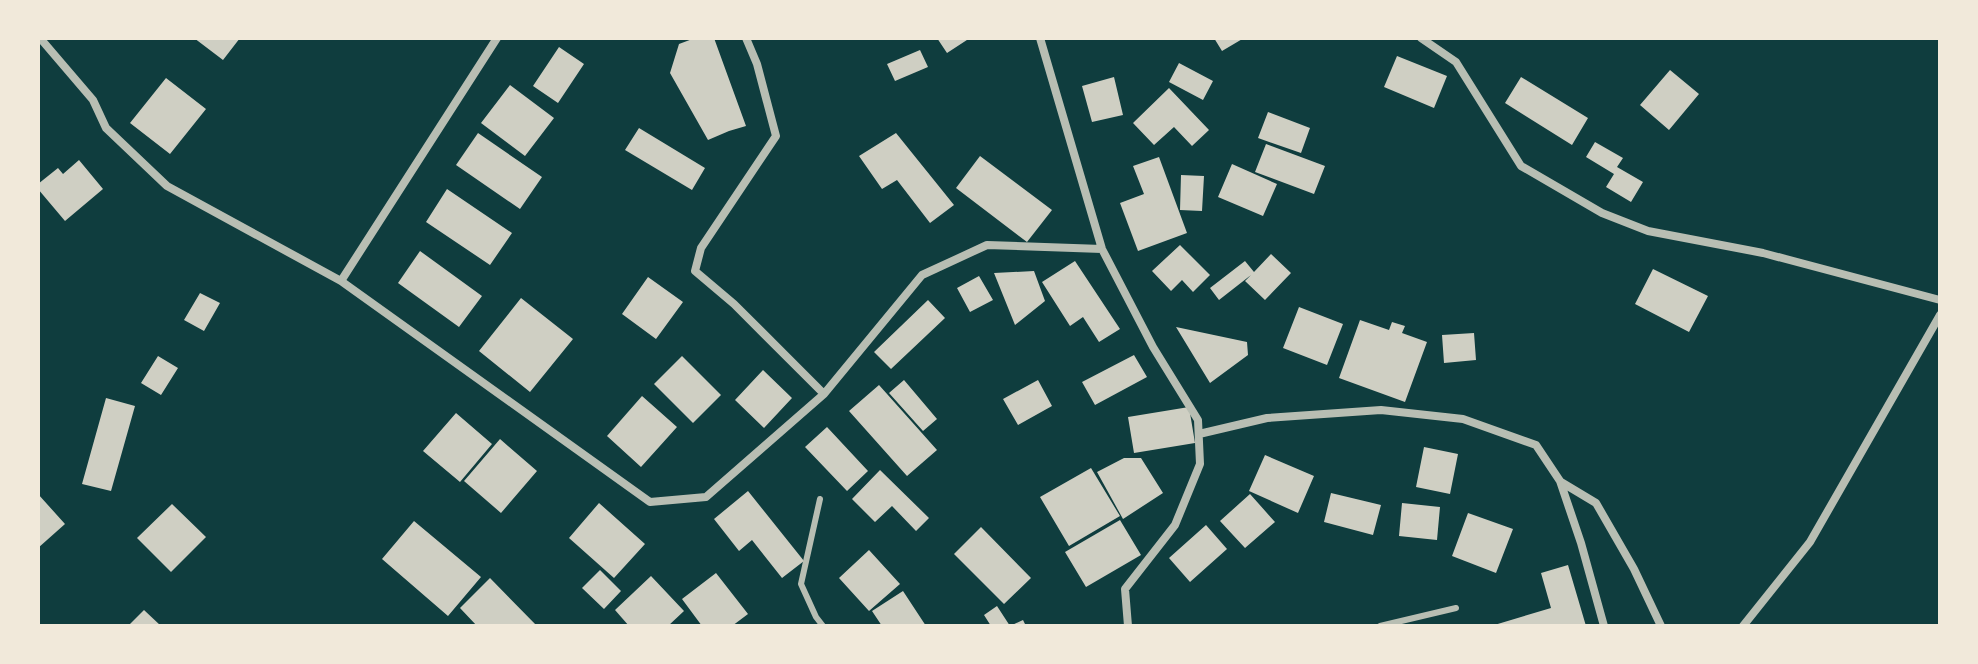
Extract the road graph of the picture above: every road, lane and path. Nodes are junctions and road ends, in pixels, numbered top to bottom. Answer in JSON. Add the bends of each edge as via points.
{"nodes":[{"id":1,"x":40,"y":38,"type":"edge"},
{"id":2,"x":497,"y":38,"type":"edge"},
{"id":3,"x":746,"y":38,"type":"edge"},
{"id":4,"x":1040,"y":38,"type":"edge"},
{"id":5,"x":1421,"y":38,"type":"edge"},
{"id":6,"x":1102,"y":249,"type":"junction"},
{"id":7,"x":341,"y":281,"type":"junction"},
{"id":8,"x":1940,"y":300,"type":"edge"},
{"id":9,"x":1940,"y":315,"type":"edge"},
{"id":10,"x":824,"y":394,"type":"junction"},
{"id":11,"x":1199,"y":434,"type":"junction"},
{"id":12,"x":1560,"y":481,"type":"junction"},
{"id":13,"x":820,"y":499,"type":"dead end"},
{"id":14,"x":1456,"y":608,"type":"dead end"},
{"id":15,"x":823,"y":626,"type":"edge"},
{"id":16,"x":1128,"y":626,"type":"edge"},
{"id":17,"x":1380,"y":626,"type":"edge"},
{"id":18,"x":1604,"y":626,"type":"edge"},
{"id":19,"x":1661,"y":626,"type":"edge"},
{"id":20,"x":1743,"y":626,"type":"edge"}],
"edges":[{"from":1,"to":7,"type":"street","via":[[93,100],[106,128],[167,186]]},
{"from":2,"to":7,"type":"street"},
{"from":3,"to":10,"type":"street","via":[[776,136],[701,248],[695,271]]},
{"from":4,"to":6,"type":"street"},
{"from":5,"to":8,"type":"street","via":[[1456,62],[1521,166],[1602,213],[1648,231],[1763,253]]},
{"from":6,"to":10,"type":"street","via":[[987,245],[922,275]]},
{"from":6,"to":11,"type":"street","via":[[1198,420]]},
{"from":7,"to":10,"type":"street","via":[[650,502],[706,497]]},
{"from":9,"to":20,"type":"street","via":[[1810,542]]},
{"from":11,"to":12,"type":"street","via":[[1267,418],[1381,410],[1463,419],[1536,445]]},
{"from":11,"to":16,"type":"street","via":[[1200,464],[1175,525],[1125,589]]},
{"from":12,"to":18,"type":"street"},
{"from":12,"to":19,"type":"street","via":[[1596,503]]},
{"from":13,"to":15,"type":"lane","via":[[801,584]]},
{"from":14,"to":17,"type":"lane"}]}
